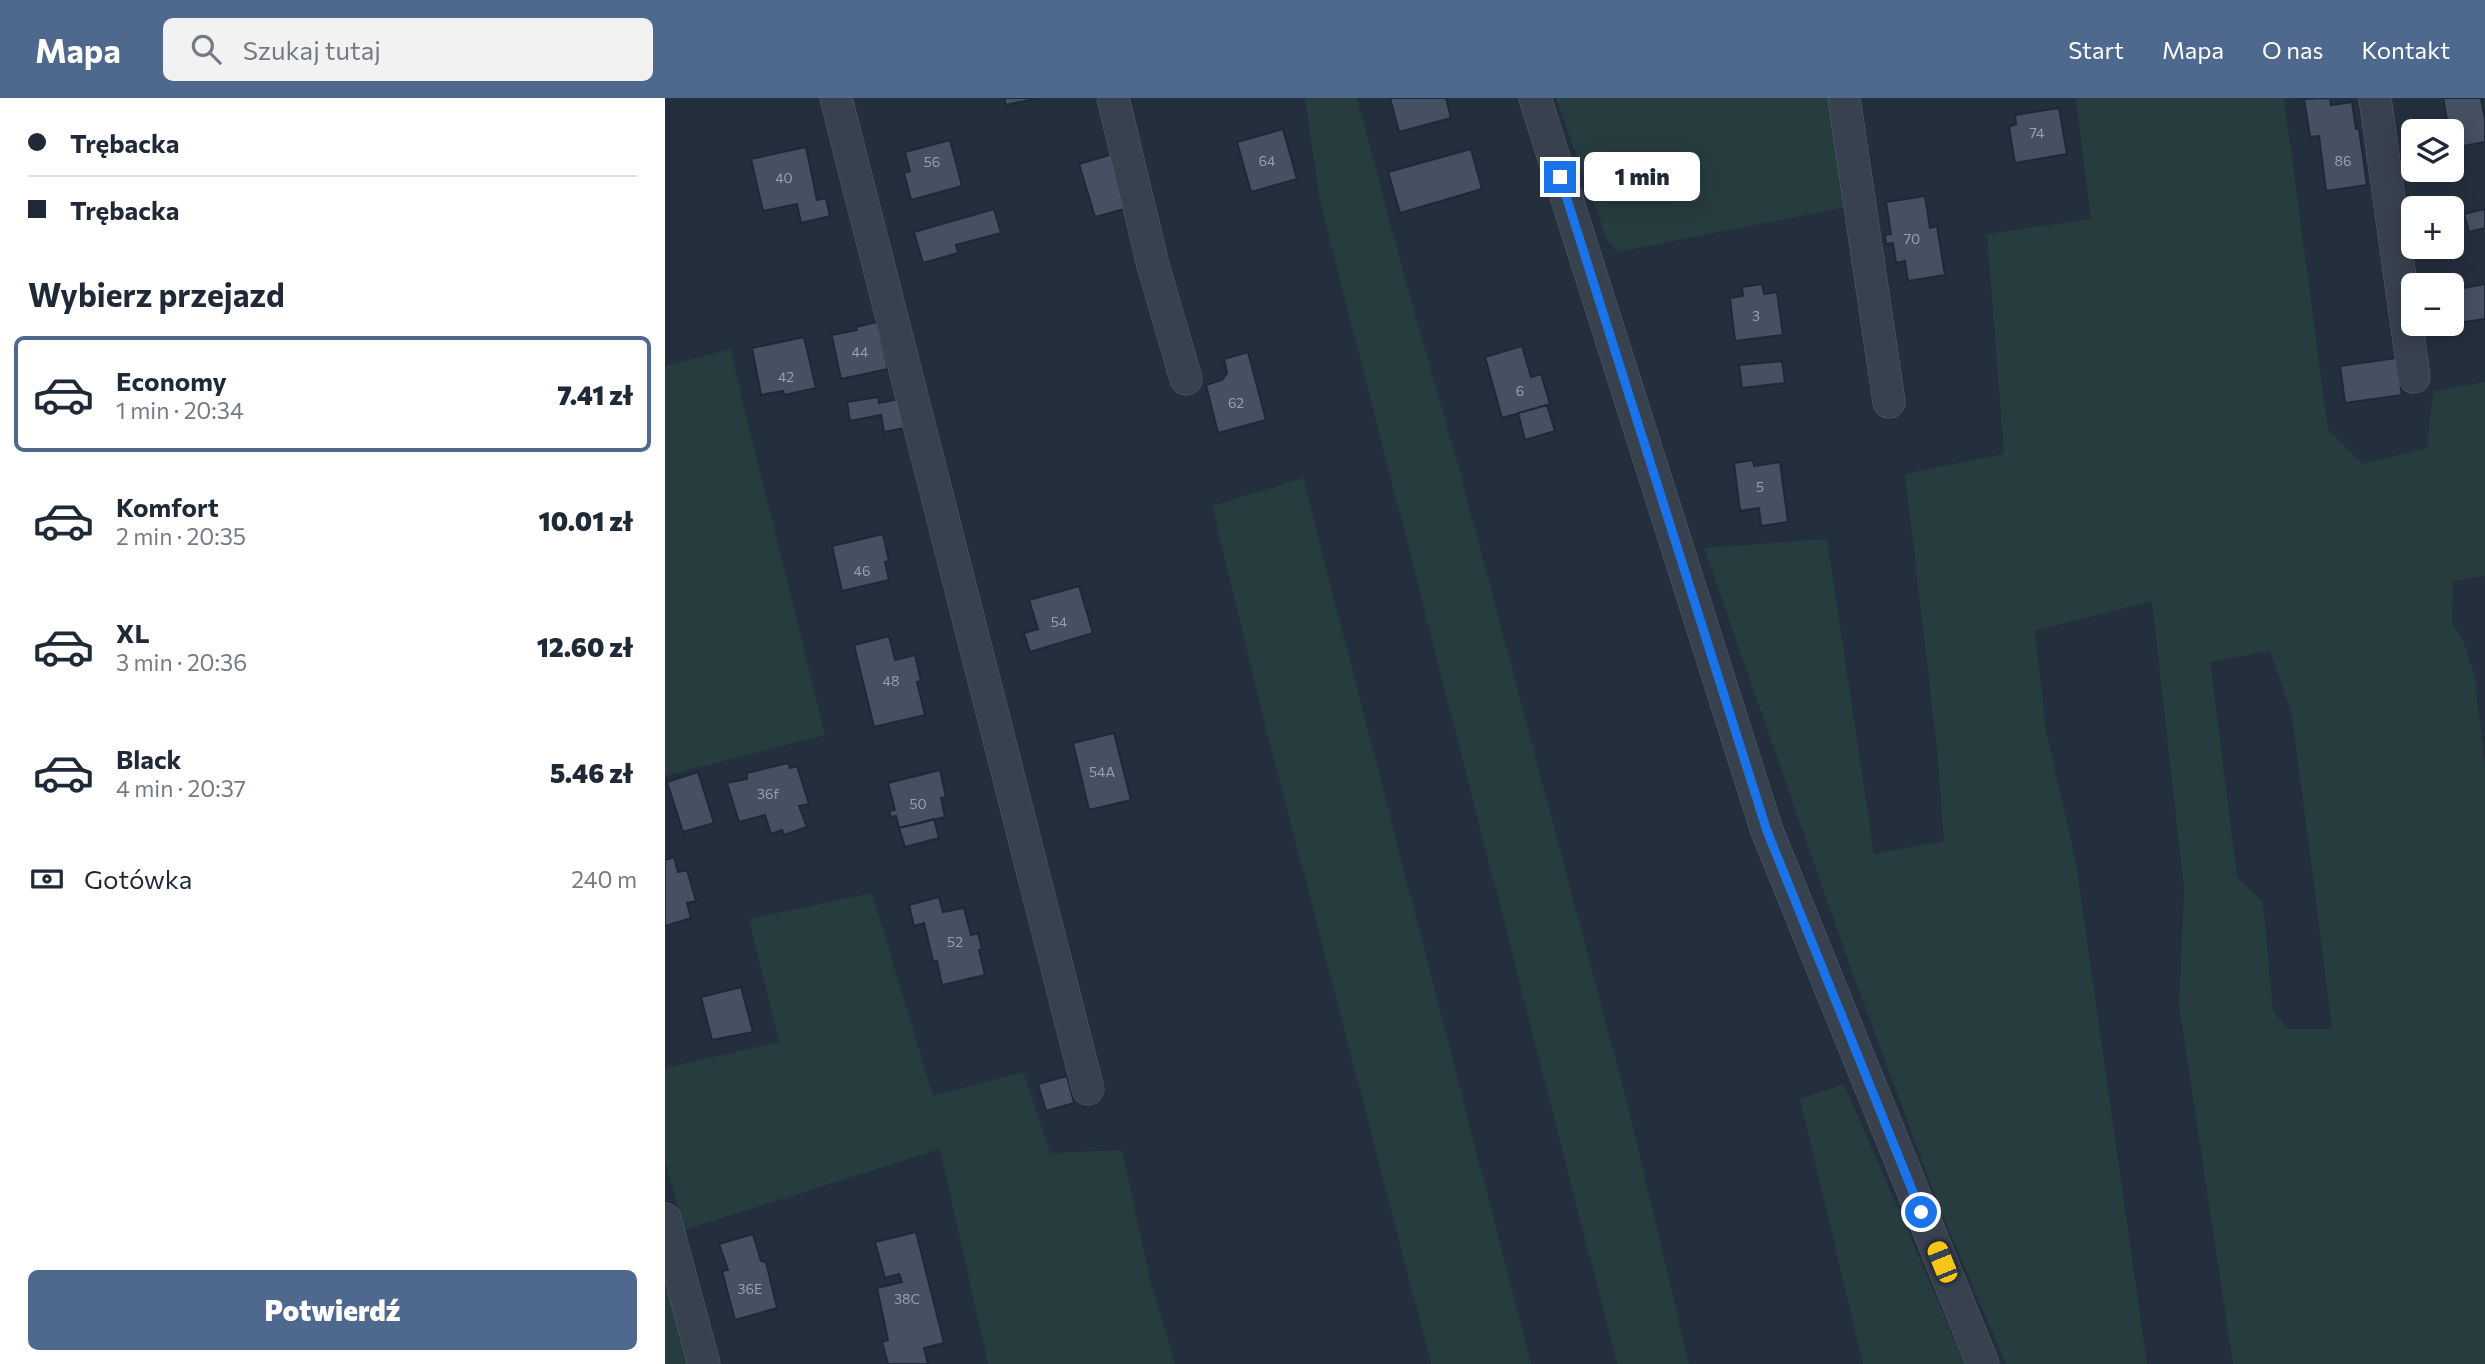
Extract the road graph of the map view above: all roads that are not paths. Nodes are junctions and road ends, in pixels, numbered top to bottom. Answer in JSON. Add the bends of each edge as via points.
{"nodes":[{"id":1,"x":836,"y":98,"type":"edge"},
{"id":2,"x":1113,"y":98,"type":"edge"},
{"id":3,"x":1535,"y":98,"type":"edge"},
{"id":4,"x":1844,"y":98,"type":"edge"},
{"id":5,"x":2375,"y":98,"type":"edge"},
{"id":6,"x":2414,"y":377,"type":"dead end"},
{"id":7,"x":1186,"y":379,"type":"dead end"},
{"id":8,"x":1889,"y":402,"type":"dead end"},
{"id":9,"x":1088,"y":1088,"type":"dead end"},
{"id":10,"x":665,"y":1219,"type":"edge"},
{"id":11,"x":704,"y":1364,"type":"edge"},
{"id":12,"x":1983,"y":1364,"type":"edge"}],
"edges":[{"from":1,"to":9,"type":"street"},
{"from":2,"to":7,"type":"street"},
{"from":3,"to":12,"type":"street","via":[[1767,831]]},
{"from":4,"to":8,"type":"street"},
{"from":5,"to":6,"type":"street"},
{"from":10,"to":11,"type":"street"}]}
